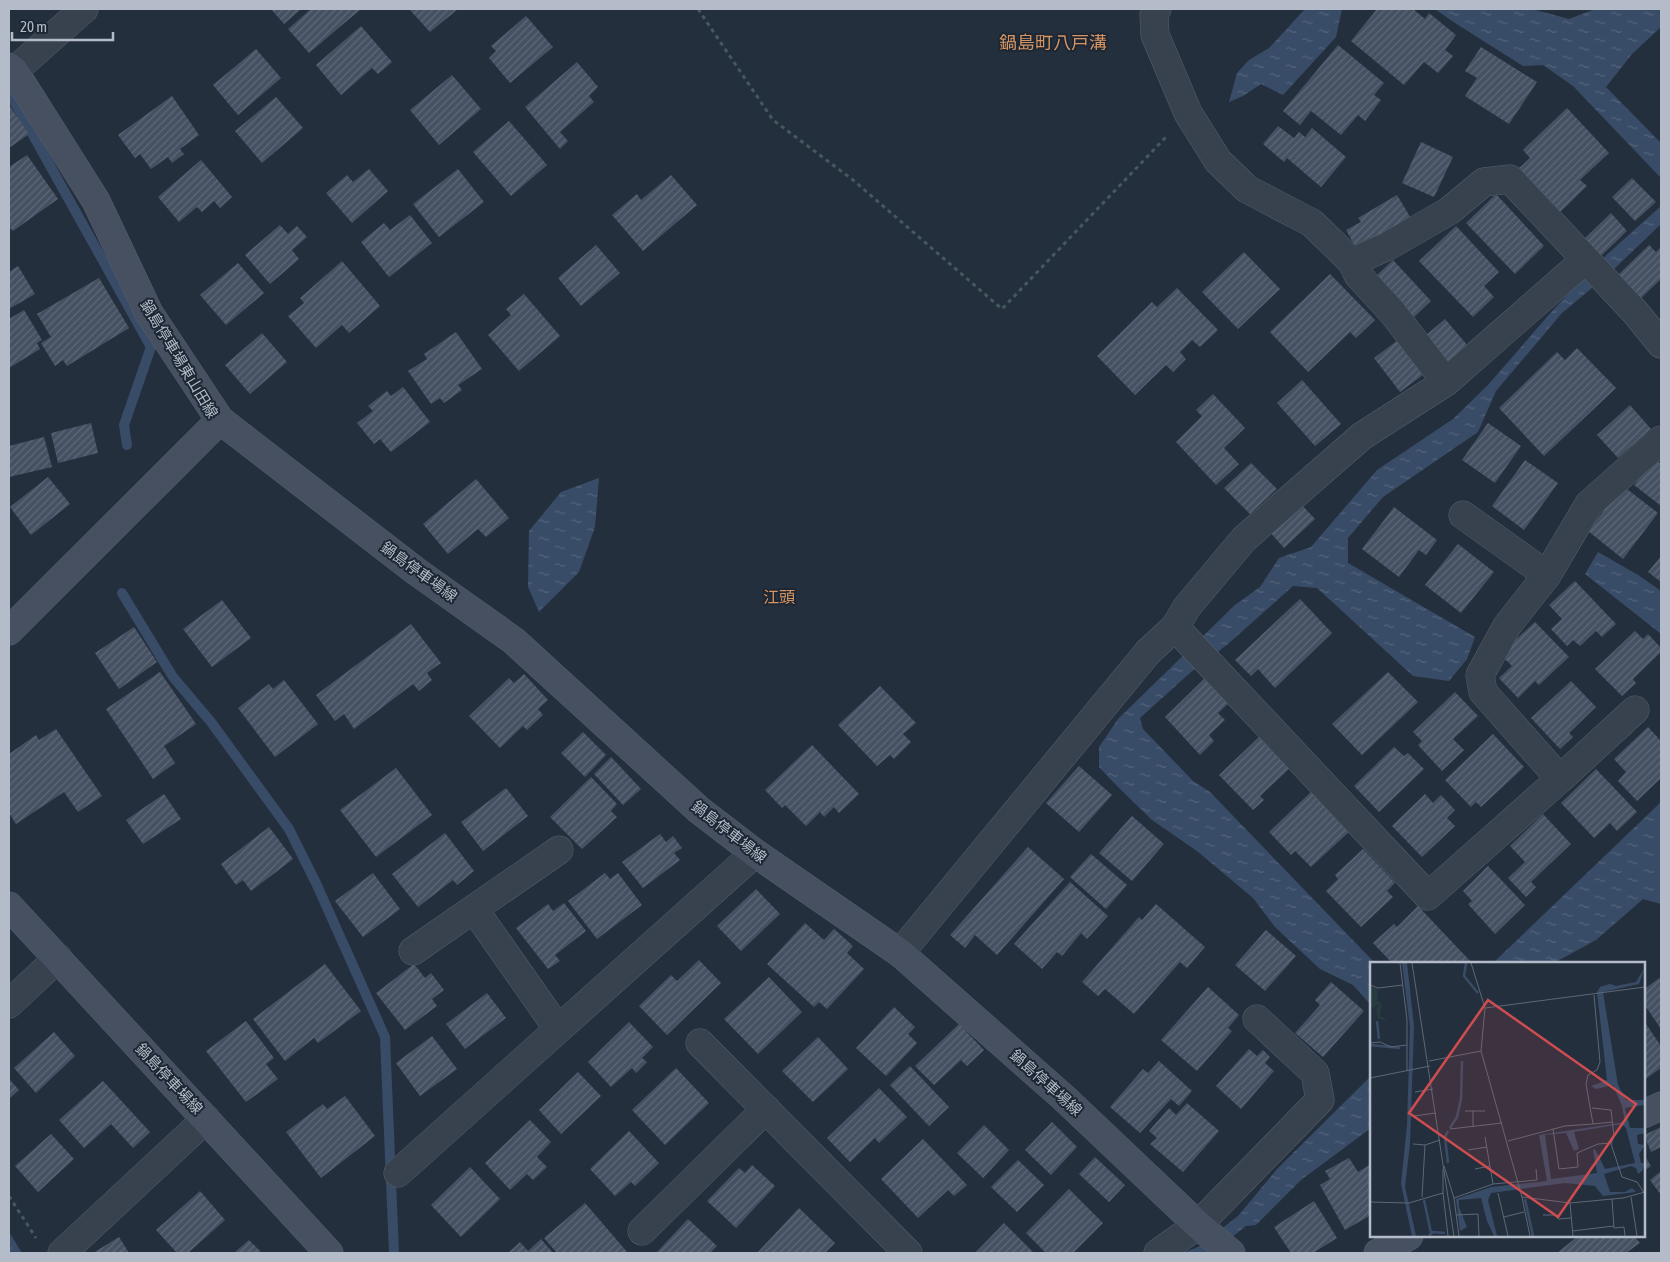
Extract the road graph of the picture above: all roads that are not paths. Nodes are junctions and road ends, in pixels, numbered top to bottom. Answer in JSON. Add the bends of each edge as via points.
{"nodes":[{"id":1,"x":84,"y":9,"type":"edge"},
{"id":2,"x":1157,"y":9,"type":"edge"},
{"id":3,"x":12,"y":69,"type":"edge"},
{"id":4,"x":1352,"y":262,"type":"junction"},
{"id":5,"x":1594,"y":269,"type":"junction"},
{"id":6,"x":1661,"y":344,"type":"edge"},
{"id":7,"x":1446,"y":382,"type":"junction"},
{"id":8,"x":220,"y":420,"type":"junction"},
{"id":9,"x":1661,"y":440,"type":"edge"},
{"id":10,"x":1463,"y":515,"type":"dead end"},
{"id":11,"x":1547,"y":575,"type":"junction"},
{"id":12,"x":9,"y":632,"type":"edge"},
{"id":13,"x":1180,"y":632,"type":"junction"},
{"id":14,"x":1635,"y":710,"type":"dead end"},
{"id":15,"x":1560,"y":779,"type":"junction"},
{"id":16,"x":559,"y":850,"type":"dead end"},
{"id":17,"x":755,"y":853,"type":"junction"},
{"id":18,"x":9,"y":906,"type":"edge"},
{"id":19,"x":474,"y":909,"type":"junction"},
{"id":20,"x":413,"y":950,"type":"dead end"},
{"id":21,"x":900,"y":953,"type":"junction"},
{"id":22,"x":58,"y":958,"type":"junction"},
{"id":23,"x":9,"y":1004,"type":"edge"},
{"id":24,"x":1257,"y":1019,"type":"dead end"},
{"id":25,"x":558,"y":1029,"type":"junction"},
{"id":26,"x":700,"y":1043,"type":"dead end"},
{"id":27,"x":1661,"y":1106,"type":"edge"},
{"id":28,"x":766,"y":1109,"type":"junction"},
{"id":29,"x":1645,"y":1114,"type":"edge"},
{"id":30,"x":206,"y":1119,"type":"junction"},
{"id":31,"x":398,"y":1173,"type":"dead end"},
{"id":32,"x":1203,"y":1229,"type":"junction"},
{"id":33,"x":642,"y":1231,"type":"dead end"},
{"id":34,"x":1408,"y":1237,"type":"edge"},
{"id":35,"x":892,"y":1248,"type":"edge"},
{"id":36,"x":52,"y":1249,"type":"edge"},
{"id":37,"x":1230,"y":1252,"type":"edge"},
{"id":38,"x":329,"y":1253,"type":"edge"},
{"id":39,"x":1158,"y":1253,"type":"edge"},
{"id":40,"x":1378,"y":1253,"type":"edge"}],
"edges":[{"from":1,"to":3,"type":"street"},
{"from":2,"to":4,"type":"street","via":[[1154,14],[1155,35],[1188,113],[1218,161],[1248,189],[1312,223]]},
{"from":3,"to":8,"type":"main road","name":"鍋島停車場東山田線","via":[[96,201],[149,313]]},
{"from":4,"to":5,"type":"street","via":[[1388,246],[1449,211],[1484,182],[1510,179]]},
{"from":4,"to":7,"type":"street","via":[[1358,275],[1392,312]]},
{"from":5,"to":6,"type":"street"},
{"from":5,"to":7,"type":"street"},
{"from":7,"to":13,"type":"street","via":[[1362,436],[1244,538],[1187,607]]},
{"from":8,"to":12,"type":"main road","name":"鍋島停車場東山田線"},
{"from":8,"to":17,"type":"main road","name":"鍋島停車場線","via":[[417,572],[514,641],[699,810]]},
{"from":9,"to":11,"type":"street","via":[[1589,504]]},
{"from":10,"to":11,"type":"street"},
{"from":11,"to":15,"type":"street","via":[[1507,626],[1480,675],[1483,692]]},
{"from":13,"to":15,"type":"street","via":[[1428,896]]},
{"from":13,"to":21,"type":"street","via":[[1148,652]]},
{"from":14,"to":15,"type":"street"},
{"from":16,"to":19,"type":"street"},
{"from":17,"to":21,"type":"main road","name":"鍋島停車場線"},
{"from":17,"to":25,"type":"street"},
{"from":18,"to":22,"type":"main road","name":"鍋島停車場線"},
{"from":19,"to":20,"type":"street"},
{"from":19,"to":25,"type":"street"},
{"from":21,"to":32,"type":"main road","name":"鍋島停車場線","via":[[1064,1098]]},
{"from":22,"to":23,"type":"street"},
{"from":22,"to":30,"type":"main road","name":"鍋島停車場線"},
{"from":24,"to":32,"type":"street","via":[[1315,1074],[1320,1100]]},
{"from":25,"to":31,"type":"street"},
{"from":26,"to":28,"type":"street"},
{"from":27,"to":29,"type":"main road"},
{"from":28,"to":33,"type":"street"},
{"from":28,"to":35,"type":"street"},
{"from":30,"to":36,"type":"street"},
{"from":30,"to":38,"type":"main road","name":"鍋島停車場線"},
{"from":32,"to":37,"type":"main road","name":"鍋島停車場線"},
{"from":32,"to":39,"type":"street"},
{"from":34,"to":40,"type":"main road"}]}
